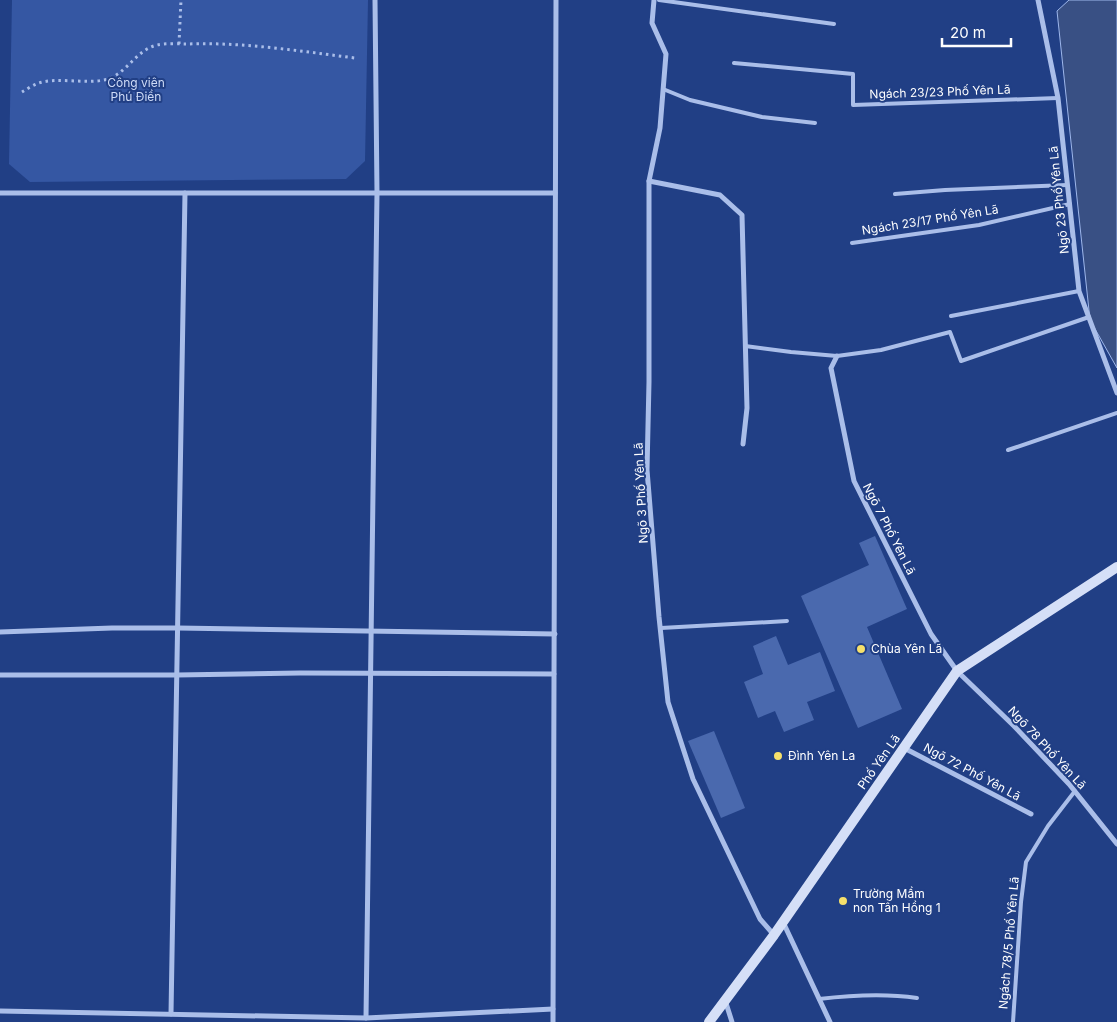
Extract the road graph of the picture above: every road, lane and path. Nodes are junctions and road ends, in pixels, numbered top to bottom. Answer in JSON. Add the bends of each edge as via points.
{"nodes":[{"id":1,"x":181,"y":0,"type":"edge"},
{"id":2,"x":375,"y":0,"type":"edge"},
{"id":3,"x":556,"y":0,"type":"edge"},
{"id":4,"x":654,"y":0,"type":"edge"},
{"id":5,"x":658,"y":0,"type":"edge"},
{"id":6,"x":1038,"y":0,"type":"edge"},
{"id":7,"x":834,"y":24,"type":"dead end"},
{"id":8,"x":179,"y":44,"type":"junction"},
{"id":9,"x":355,"y":58,"type":"dead end"},
{"id":10,"x":734,"y":63,"type":"dead end"},
{"id":11,"x":663,"y":89,"type":"junction"},
{"id":12,"x":22,"y":92,"type":"dead end"},
{"id":13,"x":1058,"y":98,"type":"junction"},
{"id":14,"x":815,"y":123,"type":"dead end"},
{"id":15,"x":649,"y":181,"type":"junction"},
{"id":16,"x":1067,"y":185,"type":"junction"},
{"id":17,"x":0,"y":192,"type":"edge"},
{"id":18,"x":186,"y":193,"type":"junction"},
{"id":19,"x":377,"y":193,"type":"junction"},
{"id":20,"x":555,"y":193,"type":"junction"},
{"id":21,"x":895,"y":194,"type":"dead end"},
{"id":22,"x":1070,"y":204,"type":"junction"},
{"id":23,"x":852,"y":243,"type":"dead end"},
{"id":24,"x":1079,"y":291,"type":"junction"},
{"id":25,"x":951,"y":316,"type":"dead end"},
{"id":26,"x":1089,"y":316,"type":"junction"},
{"id":27,"x":745,"y":346,"type":"junction"},
{"id":28,"x":837,"y":356,"type":"junction"},
{"id":29,"x":1117,"y":393,"type":"edge"},
{"id":30,"x":1117,"y":413,"type":"edge"},
{"id":31,"x":742,"y":444,"type":"dead end"},
{"id":32,"x":1008,"y":450,"type":"dead end"},
{"id":33,"x":1117,"y":567,"type":"edge"},
{"id":34,"x":787,"y":621,"type":"dead end"},
{"id":35,"x":178,"y":628,"type":"junction"},
{"id":36,"x":661,"y":628,"type":"junction"},
{"id":37,"x":371,"y":631,"type":"junction"},
{"id":38,"x":0,"y":632,"type":"edge"},
{"id":39,"x":555,"y":634,"type":"junction"},
{"id":40,"x":957,"y":671,"type":"junction"},
{"id":41,"x":370,"y":674,"type":"junction"},
{"id":42,"x":554,"y":674,"type":"junction"},
{"id":43,"x":0,"y":675,"type":"edge"},
{"id":44,"x":177,"y":676,"type":"junction"},
{"id":45,"x":904,"y":747,"type":"junction"},
{"id":46,"x":1075,"y":791,"type":"junction"},
{"id":47,"x":1031,"y":814,"type":"dead end"},
{"id":48,"x":1117,"y":844,"type":"edge"},
{"id":49,"x":783,"y":922,"type":"junction"},
{"id":50,"x":774,"y":935,"type":"junction"},
{"id":51,"x":916,"y":998,"type":"dead end"},
{"id":52,"x":819,"y":999,"type":"junction"},
{"id":53,"x":725,"y":1000,"type":"junction"},
{"id":54,"x":552,"y":1009,"type":"junction"},
{"id":55,"x":0,"y":1011,"type":"edge"},
{"id":56,"x":170,"y":1014,"type":"junction"},
{"id":57,"x":366,"y":1018,"type":"junction"},
{"id":58,"x":553,"y":1022,"type":"edge"},
{"id":59,"x":709,"y":1022,"type":"edge"},
{"id":60,"x":732,"y":1022,"type":"edge"},
{"id":61,"x":830,"y":1022,"type":"edge"},
{"id":62,"x":1013,"y":1022,"type":"edge"}],
"edges":[{"from":1,"to":8,"type":"path"},
{"from":2,"to":19,"type":"street"},
{"from":3,"to":20,"type":"street"},
{"from":4,"to":11,"type":"street","name":"Ngõ 3 Phố Yên Lã","via":[[652,23],[666,54]]},
{"from":5,"to":7,"type":"lane"},
{"from":6,"to":13,"type":"street","name":"Ngõ 23 Phố Yên Lã"},
{"from":8,"to":9,"type":"path","via":[[254,46]]},
{"from":8,"to":12,"type":"path","via":[[149,48],[117,75],[105,80],[40,83]]},
{"from":10,"to":13,"type":"lane","name":"Ngách 23/23 Phố Yên Lã","via":[[853,74],[853,105]]},
{"from":11,"to":14,"type":"lane","via":[[690,100],[762,117]]},
{"from":11,"to":15,"type":"street","name":"Ngõ 3 Phố Yên Lã","via":[[660,128]]},
{"from":13,"to":16,"type":"street","name":"Ngõ 23 Phố Yên Lã"},
{"from":15,"to":27,"type":"street","via":[[720,195],[742,215]]},
{"from":15,"to":36,"type":"street","name":"Ngõ 3 Phố Yên Lã","via":[[647,470]]},
{"from":16,"to":21,"type":"lane"},
{"from":16,"to":22,"type":"street","name":"Ngõ 23 Phố Yên Lã"},
{"from":17,"to":18,"type":"street"},
{"from":18,"to":19,"type":"street"},
{"from":18,"to":35,"type":"street"},
{"from":19,"to":20,"type":"street"},
{"from":19,"to":37,"type":"street"},
{"from":20,"to":39,"type":"street"},
{"from":22,"to":23,"type":"lane","name":"Ngách 23/17 Phố Yên Lã","via":[[979,225]]},
{"from":22,"to":24,"type":"street","name":"Ngõ 23 Phố Yên Lã"},
{"from":24,"to":25,"type":"lane"},
{"from":24,"to":26,"type":"street","name":"Ngõ 23 Phố Yên Lã"},
{"from":26,"to":28,"type":"lane","via":[[961,361],[950,332],[881,350]]},
{"from":26,"to":29,"type":"street","name":"Ngõ 23 Phố Yên Lã"},
{"from":27,"to":28,"type":"lane"},
{"from":27,"to":31,"type":"street","via":[[747,408]]},
{"from":28,"to":40,"type":"street","name":"Ngõ 7 Phố Yên Lã","via":[[831,368],[854,481],[932,634]]},
{"from":30,"to":32,"type":"lane"},
{"from":33,"to":40,"type":"street","name":"Phố Yên Lã"},
{"from":34,"to":36,"type":"lane"},
{"from":35,"to":37,"type":"street"},
{"from":35,"to":38,"type":"street"},
{"from":35,"to":44,"type":"street"},
{"from":36,"to":50,"type":"street","name":"Ngõ 3 Phố Yên Lã","via":[[668,702],[693,778],[760,920]]},
{"from":37,"to":39,"type":"street"},
{"from":37,"to":41,"type":"street"},
{"from":39,"to":42,"type":"street"},
{"from":40,"to":45,"type":"street","name":"Phố Yên Lã"},
{"from":40,"to":46,"type":"street","name":"Ngõ 78 Phố Yên Lã"},
{"from":41,"to":42,"type":"street"},
{"from":41,"to":44,"type":"street"},
{"from":41,"to":57,"type":"street"},
{"from":42,"to":54,"type":"street"},
{"from":43,"to":44,"type":"street"},
{"from":44,"to":56,"type":"street"},
{"from":45,"to":47,"type":"street","name":"Ngõ 72 Phố Yên Lã"},
{"from":45,"to":49,"type":"street","name":"Phố Yên Lã"},
{"from":46,"to":48,"type":"street","name":"Ngõ 78 Phố Yên Lã"},
{"from":46,"to":62,"type":"lane","name":"Ngách 78/5 Phố Yên Lã","via":[[1026,862]]},
{"from":49,"to":50,"type":"street","name":"Phố Yên Lã"},
{"from":49,"to":52,"type":"street"},
{"from":50,"to":53,"type":"street","name":"Phố Yên Lã"},
{"from":51,"to":52,"type":"lane","via":[[860,994]]},
{"from":52,"to":61,"type":"street"},
{"from":53,"to":59,"type":"street","name":"Phố Yên Lã"},
{"from":53,"to":60,"type":"street"},
{"from":54,"to":57,"type":"street"},
{"from":54,"to":58,"type":"street"},
{"from":55,"to":56,"type":"street"},
{"from":56,"to":57,"type":"street"}]}
